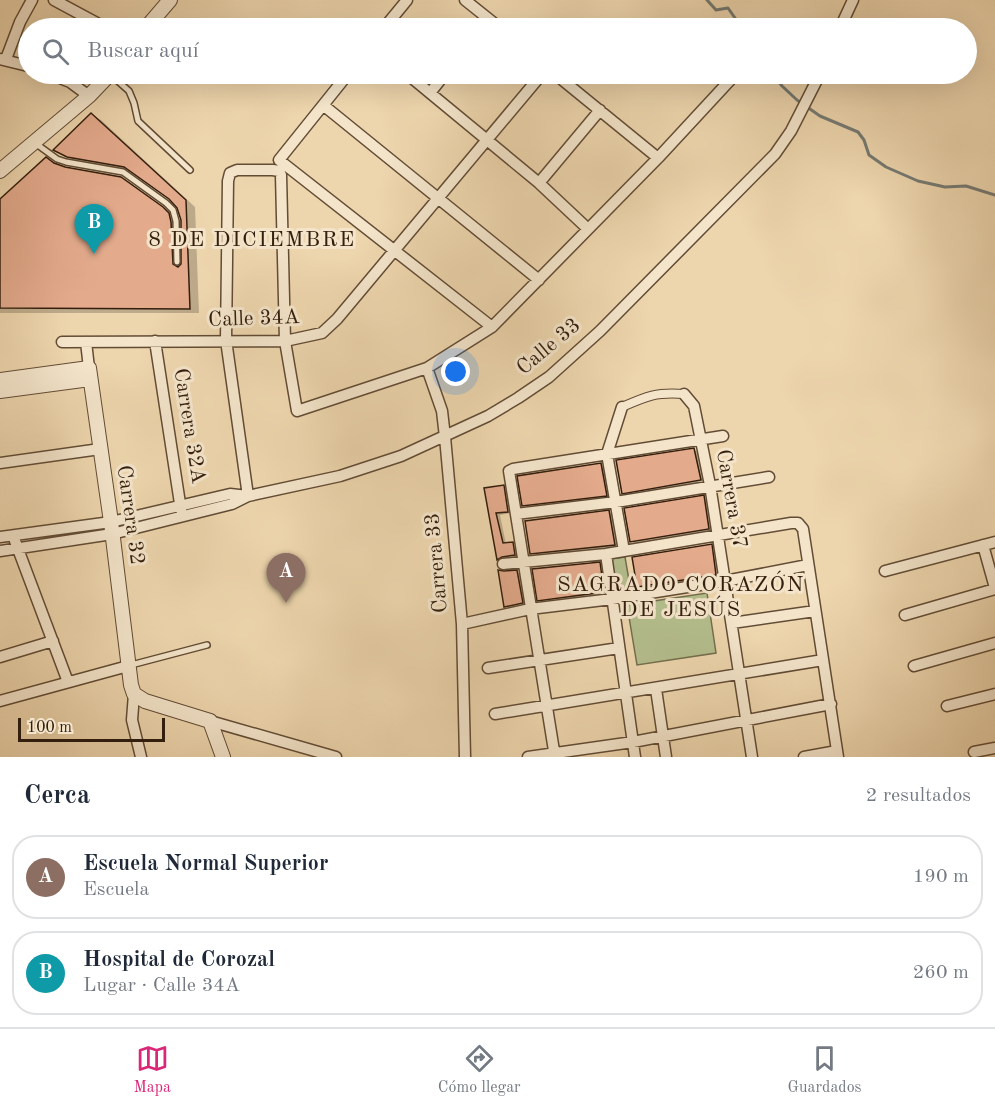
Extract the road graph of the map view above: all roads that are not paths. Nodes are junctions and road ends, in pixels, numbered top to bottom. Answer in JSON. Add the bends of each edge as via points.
{"nodes":[{"id":1,"x":32,"y":0,"type":"edge"},
{"id":2,"x":54,"y":0,"type":"edge"},
{"id":3,"x":170,"y":0,"type":"edge"},
{"id":4,"x":407,"y":0,"type":"edge"},
{"id":5,"x":465,"y":0,"type":"edge"},
{"id":6,"x":853,"y":0,"type":"edge"},
{"id":7,"x":22,"y":18,"type":"edge"},
{"id":8,"x":87,"y":18,"type":"edge"},
{"id":9,"x":155,"y":18,"type":"edge"},
{"id":10,"x":392,"y":18,"type":"edge"},
{"id":11,"x":480,"y":18,"type":"edge"},
{"id":12,"x":845,"y":18,"type":"edge"},
{"id":13,"x":18,"y":26,"type":"edge"},
{"id":14,"x":3,"y":59,"type":"edge"},
{"id":15,"x":18,"y":63,"type":"edge"},
{"id":16,"x":73,"y":84,"type":"edge"},
{"id":17,"x":100,"y":84,"type":"edge"},
{"id":18,"x":121,"y":84,"type":"edge"},
{"id":19,"x":340,"y":84,"type":"edge"},
{"id":20,"x":419,"y":84,"type":"edge"},
{"id":21,"x":438,"y":84,"type":"edge"},
{"id":22,"x":534,"y":84,"type":"edge"},
{"id":23,"x":568,"y":84,"type":"edge"},
{"id":24,"x":727,"y":84,"type":"edge"},
{"id":25,"x":816,"y":84,"type":"edge"},
{"id":26,"x":430,"y":93,"type":"junction"},
{"id":27,"x":89,"y":96,"type":"junction"},
{"id":28,"x":323,"y":105,"type":"junction"},
{"id":29,"x":600,"y":110,"type":"junction"},
{"id":30,"x":486,"y":140,"type":"junction"},
{"id":31,"x":34,"y":142,"type":"junction"},
{"id":32,"x":658,"y":158,"type":"junction"},
{"id":33,"x":190,"y":170,"type":"dead end"},
{"id":34,"x":0,"y":171,"type":"edge"},
{"id":35,"x":538,"y":183,"type":"junction"},
{"id":36,"x":438,"y":198,"type":"junction"},
{"id":37,"x":588,"y":229,"type":"junction"},
{"id":38,"x":394,"y":250,"type":"junction"},
{"id":39,"x":177,"y":262,"type":"dead end"},
{"id":40,"x":539,"y":280,"type":"junction"},
{"id":41,"x":492,"y":327,"type":"junction"},
{"id":42,"x":226,"y":340,"type":"junction"},
{"id":43,"x":155,"y":341,"type":"junction"},
{"id":44,"x":285,"y":341,"type":"junction"},
{"id":45,"x":62,"y":342,"type":"dead end"},
{"id":46,"x":86,"y":342,"type":"junction"},
{"id":47,"x":427,"y":368,"type":"junction"},
{"id":48,"x":90,"y":373,"type":"junction"},
{"id":49,"x":0,"y":380,"type":"edge"},
{"id":50,"x":0,"y":391,"type":"edge"},
{"id":51,"x":684,"y":394,"type":"joint"},
{"id":52,"x":622,"y":407,"type":"joint"},
{"id":53,"x":445,"y":436,"type":"junction"},
{"id":54,"x":723,"y":436,"type":"dead end"},
{"id":55,"x":700,"y":440,"type":"junction"},
{"id":56,"x":100,"y":449,"type":"junction"},
{"id":57,"x":608,"y":454,"type":"junction"},
{"id":58,"x":0,"y":463,"type":"edge"},
{"id":59,"x":769,"y":477,"type":"dead end"},
{"id":60,"x":710,"y":485,"type":"junction"},
{"id":61,"x":248,"y":496,"type":"junction"},
{"id":62,"x":616,"y":502,"type":"junction"},
{"id":63,"x":180,"y":506,"type":"junction"},
{"id":64,"x":516,"y":514,"type":"junction"},
{"id":65,"x":182,"y":517,"type":"junction"},
{"id":66,"x":112,"y":528,"type":"junction"},
{"id":67,"x":14,"y":535,"type":"junction"},
{"id":68,"x":718,"y":536,"type":"junction"},
{"id":69,"x":0,"y":537,"type":"edge"},
{"id":70,"x":995,"y":542,"type":"edge"},
{"id":71,"x":983,"y":545,"type":"junction"},
{"id":72,"x":17,"y":548,"type":"junction"},
{"id":73,"x":0,"y":551,"type":"edge"},
{"id":74,"x":624,"y":551,"type":"junction"},
{"id":75,"x":606,"y":554,"type":"junction"},
{"id":76,"x":524,"y":562,"type":"junction"},
{"id":77,"x":503,"y":564,"type":"dead end"},
{"id":78,"x":808,"y":565,"type":"junction"},
{"id":79,"x":885,"y":571,"type":"dead end"},
{"id":80,"x":725,"y":581,"type":"junction"},
{"id":81,"x":995,"y":588,"type":"edge"},
{"id":82,"x":612,"y":599,"type":"junction"},
{"id":83,"x":530,"y":609,"type":"junction"},
{"id":84,"x":815,"y":611,"type":"junction"},
{"id":85,"x":905,"y":615,"type":"dead end"},
{"id":86,"x":732,"y":623,"type":"junction"},
{"id":87,"x":462,"y":624,"type":"junction"},
{"id":88,"x":53,"y":641,"type":"junction"},
{"id":89,"x":995,"y":643,"type":"edge"},
{"id":90,"x":207,"y":645,"type":"dead end"},
{"id":91,"x":619,"y":648,"type":"junction"},
{"id":92,"x":0,"y":657,"type":"edge"},
{"id":93,"x":540,"y":660,"type":"junction"},
{"id":94,"x":823,"y":660,"type":"junction"},
{"id":95,"x":128,"y":666,"type":"junction"},
{"id":96,"x":914,"y":666,"type":"dead end"},
{"id":97,"x":488,"y":668,"type":"dead end"},
{"id":98,"x":740,"y":673,"type":"junction"},
{"id":99,"x":68,"y":682,"type":"junction"},
{"id":100,"x":656,"y":689,"type":"junction"},
{"id":101,"x":626,"y":693,"type":"junction"},
{"id":102,"x":134,"y":694,"type":"junction"},
{"id":103,"x":995,"y":694,"type":"edge"},
{"id":104,"x":0,"y":701,"type":"edge"},
{"id":105,"x":831,"y":704,"type":"junction"},
{"id":106,"x":547,"y":706,"type":"junction"},
{"id":107,"x":947,"y":706,"type":"dead end"},
{"id":108,"x":495,"y":714,"type":"dead end"},
{"id":109,"x":747,"y":720,"type":"junction"},
{"id":110,"x":210,"y":721,"type":"junction"},
{"id":111,"x":663,"y":735,"type":"junction"},
{"id":112,"x":633,"y":742,"type":"junction"},
{"id":113,"x":995,"y":748,"type":"edge"},
{"id":114,"x":974,"y":752,"type":"dead end"},
{"id":115,"x":838,"y":754,"type":"edge"},
{"id":116,"x":555,"y":755,"type":"edge"},
{"id":117,"x":141,"y":757,"type":"edge"},
{"id":118,"x":223,"y":757,"type":"edge"},
{"id":119,"x":336,"y":757,"type":"edge"},
{"id":120,"x":465,"y":757,"type":"edge"},
{"id":121,"x":528,"y":757,"type":"edge"},
{"id":122,"x":635,"y":757,"type":"edge"},
{"id":123,"x":666,"y":757,"type":"edge"},
{"id":124,"x":752,"y":757,"type":"edge"},
{"id":125,"x":804,"y":757,"type":"edge"}],
"edges":[{"from":1,"to":7,"type":"street"},
{"from":2,"to":8,"type":"street"},
{"from":3,"to":9,"type":"street"},
{"from":4,"to":10,"type":"street"},
{"from":5,"to":11,"type":"street"},
{"from":6,"to":12,"type":"street"},
{"from":13,"to":14,"type":"street"},
{"from":14,"to":15,"type":"street"},
{"from":16,"to":27,"type":"street"},
{"from":17,"to":27,"type":"street"},
{"from":18,"to":33,"type":"lane","via":[[129,91],[138,121]]},
{"from":19,"to":28,"type":"street"},
{"from":20,"to":26,"type":"street"},
{"from":21,"to":26,"type":"street"},
{"from":22,"to":30,"type":"street","name":"Calle 34A"},
{"from":23,"to":29,"type":"street"},
{"from":24,"to":32,"type":"street"},
{"from":25,"to":53,"type":"street","name":"Calle 33","via":[[775,154],[600,331],[549,377],[488,416]]},
{"from":26,"to":30,"type":"street"},
{"from":27,"to":31,"type":"street"},
{"from":28,"to":36,"type":"street"},
{"from":28,"to":38,"type":"street","via":[[279,160]]},
{"from":29,"to":32,"type":"street"},
{"from":29,"to":35,"type":"street"},
{"from":30,"to":35,"type":"street"},
{"from":30,"to":36,"type":"street","name":"Calle 34A"},
{"from":31,"to":34,"type":"street"},
{"from":31,"to":39,"type":"lane","via":[[57,159],[123,172],[166,203],[176,221]]},
{"from":32,"to":37,"type":"street"},
{"from":35,"to":37,"type":"street"},
{"from":36,"to":38,"type":"street","name":"Calle 34A"},
{"from":36,"to":40,"type":"street"},
{"from":37,"to":40,"type":"street"},
{"from":38,"to":41,"type":"street"},
{"from":38,"to":44,"type":"street","name":"Calle 34A","via":[[322,333]]},
{"from":40,"to":41,"type":"street"},
{"from":41,"to":47,"type":"street"},
{"from":42,"to":43,"type":"street","name":"Calle 34A"},
{"from":42,"to":44,"type":"street","name":"Calle 34A"},
{"from":42,"to":44,"type":"street","via":[[230,173],[273,170],[281,175]]},
{"from":42,"to":61,"type":"street"},
{"from":43,"to":46,"type":"street","name":"Calle 34A"},
{"from":43,"to":63,"type":"street","name":"Carrera 32A"},
{"from":44,"to":47,"type":"street","via":[[297,411]]},
{"from":45,"to":46,"type":"street","name":"Calle 34A"},
{"from":46,"to":48,"type":"street","name":"Carrera 32"},
{"from":47,"to":53,"type":"street","name":"Carrera 33","via":[[442,411]]},
{"from":48,"to":49,"type":"street"},
{"from":48,"to":50,"type":"street"},
{"from":48,"to":56,"type":"street","name":"Carrera 32"},
{"from":51,"to":52,"type":"street","via":[[661,393]]},
{"from":51,"to":55,"type":"street","name":"Carrera 37","via":[[694,406]]},
{"from":52,"to":57,"type":"street"},
{"from":53,"to":61,"type":"street","name":"Calle 33","via":[[401,456],[340,476]]},
{"from":53,"to":87,"type":"street","name":"Carrera 33"},
{"from":54,"to":55,"type":"street"},
{"from":55,"to":57,"type":"street"},
{"from":55,"to":60,"type":"street","name":"Carrera 37"},
{"from":56,"to":58,"type":"street"},
{"from":56,"to":66,"type":"street","name":"Carrera 32"},
{"from":57,"to":62,"type":"street"},
{"from":57,"to":64,"type":"street","via":[[509,471]]},
{"from":59,"to":60,"type":"street"},
{"from":60,"to":62,"type":"street"},
{"from":60,"to":68,"type":"street","name":"Carrera 37"},
{"from":61,"to":63,"type":"street","name":"Calle 33","via":[[230,494]]},
{"from":61,"to":65,"type":"street","name":"Calle 33"},
{"from":62,"to":64,"type":"street"},
{"from":62,"to":74,"type":"street"},
{"from":63,"to":65,"type":"street","name":"Carrera 32A"},
{"from":63,"to":66,"type":"street","name":"Calle 33"},
{"from":64,"to":76,"type":"street"},
{"from":65,"to":66,"type":"street","name":"Calle 33"},
{"from":66,"to":67,"type":"street","name":"Calle 33"},
{"from":66,"to":72,"type":"street","name":"Calle 33"},
{"from":66,"to":95,"type":"street","name":"Carrera 32"},
{"from":67,"to":69,"type":"street","name":"Calle 33"},
{"from":67,"to":72,"type":"street"},
{"from":68,"to":74,"type":"street"},
{"from":68,"to":78,"type":"street","via":[[798,524]]},
{"from":68,"to":80,"type":"street","name":"Carrera 37"},
{"from":70,"to":71,"type":"street"},
{"from":71,"to":79,"type":"street"},
{"from":71,"to":81,"type":"street"},
{"from":72,"to":73,"type":"street","name":"Calle 33"},
{"from":72,"to":88,"type":"street"},
{"from":74,"to":75,"type":"street"},
{"from":75,"to":76,"type":"street"},
{"from":75,"to":82,"type":"street"},
{"from":76,"to":77,"type":"street"},
{"from":76,"to":83,"type":"street"},
{"from":78,"to":80,"type":"street"},
{"from":78,"to":84,"type":"street"},
{"from":80,"to":82,"type":"street"},
{"from":80,"to":86,"type":"street","name":"Carrera 37"},
{"from":81,"to":85,"type":"street"},
{"from":82,"to":83,"type":"street"},
{"from":82,"to":91,"type":"street"},
{"from":83,"to":87,"type":"street"},
{"from":83,"to":93,"type":"street"},
{"from":84,"to":86,"type":"street"},
{"from":84,"to":94,"type":"street"},
{"from":86,"to":98,"type":"street","name":"Carrera 37"},
{"from":87,"to":120,"type":"street","name":"Carrera 33"},
{"from":88,"to":92,"type":"street"},
{"from":88,"to":99,"type":"street"},
{"from":89,"to":96,"type":"street"},
{"from":90,"to":95,"type":"lane"},
{"from":91,"to":93,"type":"street"},
{"from":91,"to":101,"type":"street"},
{"from":93,"to":97,"type":"street"},
{"from":93,"to":106,"type":"street"},
{"from":94,"to":98,"type":"street"},
{"from":94,"to":105,"type":"street"},
{"from":95,"to":99,"type":"street"},
{"from":95,"to":102,"type":"street","name":"Carrera 32"},
{"from":98,"to":100,"type":"street"},
{"from":98,"to":109,"type":"street","name":"Carrera 37"},
{"from":99,"to":104,"type":"street"},
{"from":100,"to":101,"type":"street"},
{"from":100,"to":111,"type":"street"},
{"from":101,"to":106,"type":"street"},
{"from":101,"to":112,"type":"street"},
{"from":102,"to":110,"type":"street"},
{"from":102,"to":117,"type":"street","name":"Carrera 32","via":[[132,720]]},
{"from":103,"to":107,"type":"street"},
{"from":105,"to":109,"type":"street"},
{"from":105,"to":115,"type":"street"},
{"from":106,"to":108,"type":"street"},
{"from":106,"to":116,"type":"street"},
{"from":109,"to":111,"type":"street"},
{"from":109,"to":124,"type":"street","name":"Carrera 37"},
{"from":110,"to":118,"type":"street"},
{"from":110,"to":119,"type":"street"},
{"from":111,"to":112,"type":"street"},
{"from":111,"to":123,"type":"street"},
{"from":112,"to":116,"type":"street"},
{"from":112,"to":122,"type":"street"},
{"from":113,"to":114,"type":"street"},
{"from":115,"to":125,"type":"street"},
{"from":116,"to":121,"type":"street"}]}
